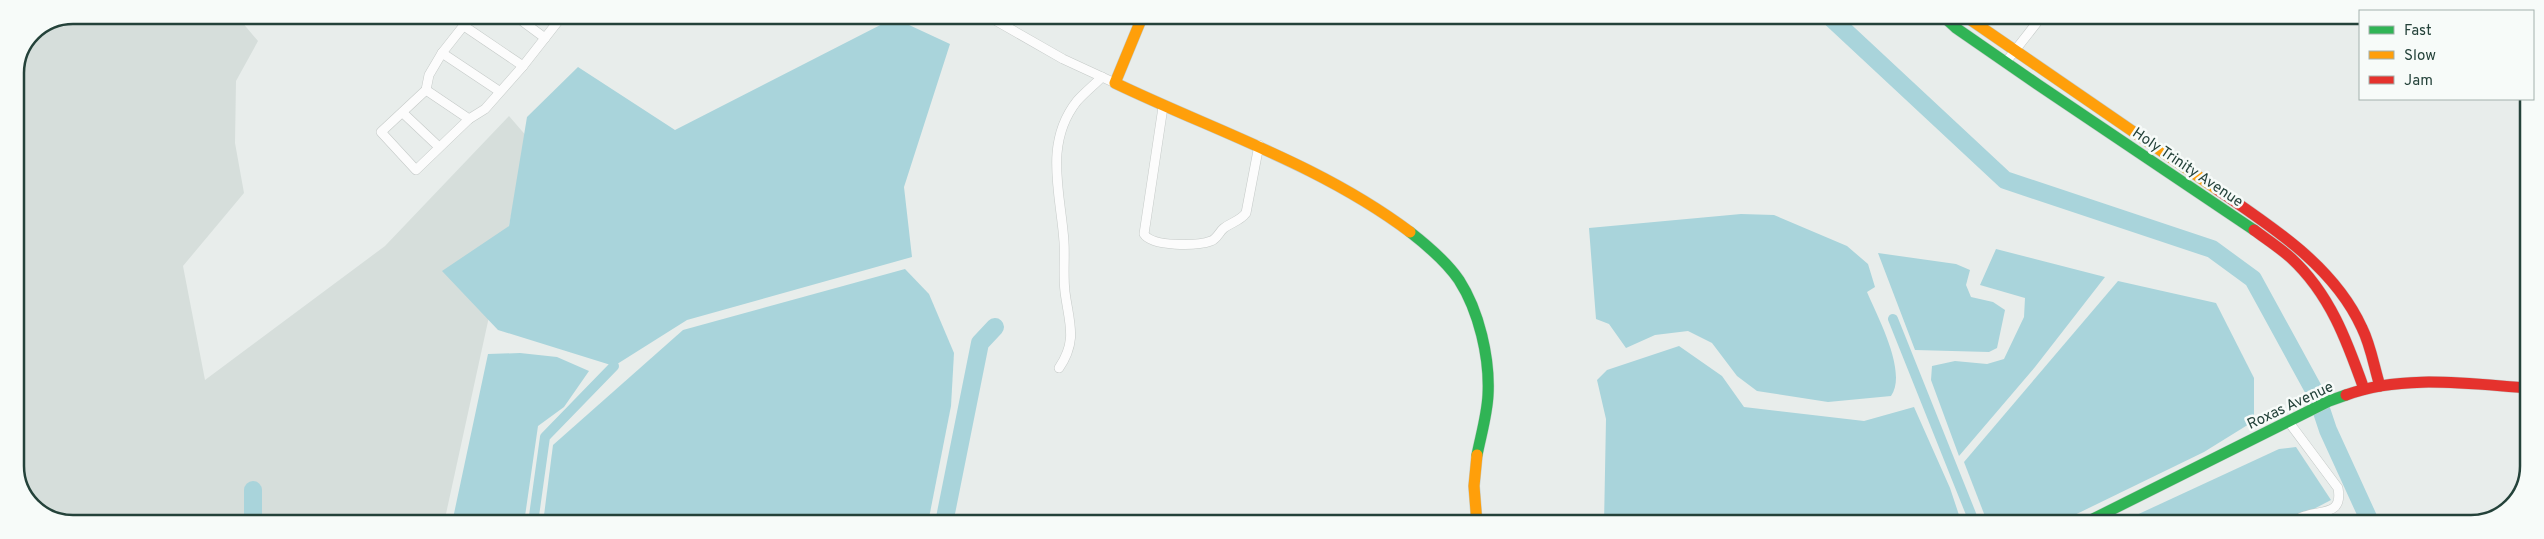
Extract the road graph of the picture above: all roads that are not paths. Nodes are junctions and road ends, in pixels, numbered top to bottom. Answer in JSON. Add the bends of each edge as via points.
{"nodes":[{"id":1,"x":527,"y":24,"type":"edge"},
{"id":2,"x":556,"y":24,"type":"edge"},
{"id":3,"x":1002,"y":24,"type":"edge"},
{"id":4,"x":1140,"y":24,"type":"edge"},
{"id":5,"x":1952,"y":24,"type":"edge"},
{"id":6,"x":1977,"y":24,"type":"edge"},
{"id":7,"x":2036,"y":24,"type":"edge"},
{"id":8,"x":464,"y":26,"type":"joint"},
{"id":9,"x":546,"y":38,"type":"junction"},
{"id":10,"x":2015,"y":50,"type":"junction"},
{"id":11,"x":442,"y":53,"type":"junction"},
{"id":12,"x":2006,"y":62,"type":"junction"},
{"id":13,"x":523,"y":66,"type":"junction"},
{"id":14,"x":1102,"y":77,"type":"junction"},
{"id":15,"x":1115,"y":83,"type":"junction"},
{"id":16,"x":426,"y":90,"type":"junction"},
{"id":17,"x":499,"y":91,"type":"junction"},
{"id":18,"x":1163,"y":107,"type":"junction"},
{"id":19,"x":403,"y":113,"type":"junction"},
{"id":20,"x":469,"y":119,"type":"junction"},
{"id":21,"x":1259,"y":145,"type":"junction"},
{"id":22,"x":439,"y":147,"type":"junction"},
{"id":23,"x":2330,"y":278,"type":"junction"},
{"id":24,"x":2317,"y":286,"type":"junction"},
{"id":25,"x":1059,"y":368,"type":"dead end"},
{"id":26,"x":2380,"y":386,"type":"junction"},
{"id":27,"x":2520,"y":388,"type":"edge"},
{"id":28,"x":2364,"y":389,"type":"junction"},
{"id":29,"x":2292,"y":419,"type":"junction"},
{"id":30,"x":1476,"y":515,"type":"edge"},
{"id":31,"x":2100,"y":515,"type":"edge"},
{"id":32,"x":2308,"y":515,"type":"edge"}],
"edges":[{"from":1,"to":9,"type":"street"},
{"from":2,"to":9,"type":"street"},
{"from":3,"to":14,"type":"street"},
{"from":4,"to":15,"type":"main road"},
{"from":5,"to":12,"type":"main road","name":"Holy Trinity Avenue"},
{"from":6,"to":10,"type":"main road","name":"Holy Trinity Avenue"},
{"from":7,"to":10,"type":"street"},
{"from":8,"to":11,"type":"street"},
{"from":8,"to":13,"type":"street"},
{"from":9,"to":13,"type":"street"},
{"from":10,"to":12,"type":"street"},
{"from":10,"to":23,"type":"main road","name":"Holy Trinity Avenue","via":[[2261,220],[2299,248]]},
{"from":11,"to":16,"type":"street","via":[[429,75]]},
{"from":11,"to":17,"type":"street"},
{"from":12,"to":24,"type":"main road","name":"Holy Trinity Avenue","via":[[2253,229],[2291,258]]},
{"from":13,"to":17,"type":"street"},
{"from":14,"to":15,"type":"street"},
{"from":14,"to":25,"type":"street","via":[[1069,115],[1055,157],[1064,241],[1064,286],[1072,342],[1069,354]]},
{"from":15,"to":18,"type":"main road"},
{"from":16,"to":19,"type":"street"},
{"from":16,"to":20,"type":"street"},
{"from":17,"to":20,"type":"street","via":[[485,109]]},
{"from":18,"to":21,"type":"main road"},
{"from":18,"to":21,"type":"street","via":[[1144,234],[1154,242],[1209,242],[1226,227],[1242,219],[1246,213]]},
{"from":19,"to":22,"type":"street"},
{"from":19,"to":22,"type":"street","via":[[381,132],[416,170]]},
{"from":20,"to":22,"type":"street"},
{"from":21,"to":30,"type":"main road","via":[[1359,194],[1428,246],[1462,286],[1485,356],[1489,384],[1489,404],[1474,480]]},
{"from":23,"to":24,"type":"main road"},
{"from":23,"to":26,"type":"main road","name":"Holy Trinity Avenue","via":[[2362,327]]},
{"from":24,"to":28,"type":"main road","name":"Holy Trinity Avenue","via":[[2345,335]]},
{"from":26,"to":27,"type":"main road","name":"Roxas Avenue","via":[[2446,384]]},
{"from":26,"to":28,"type":"main road","name":"Roxas Avenue"},
{"from":28,"to":29,"type":"main road","name":"Roxas Avenue"},
{"from":29,"to":31,"type":"main road","name":"Roxas Avenue"},
{"from":29,"to":32,"type":"street","via":[[2338,488],[2340,498],[2331,510]]}]}
